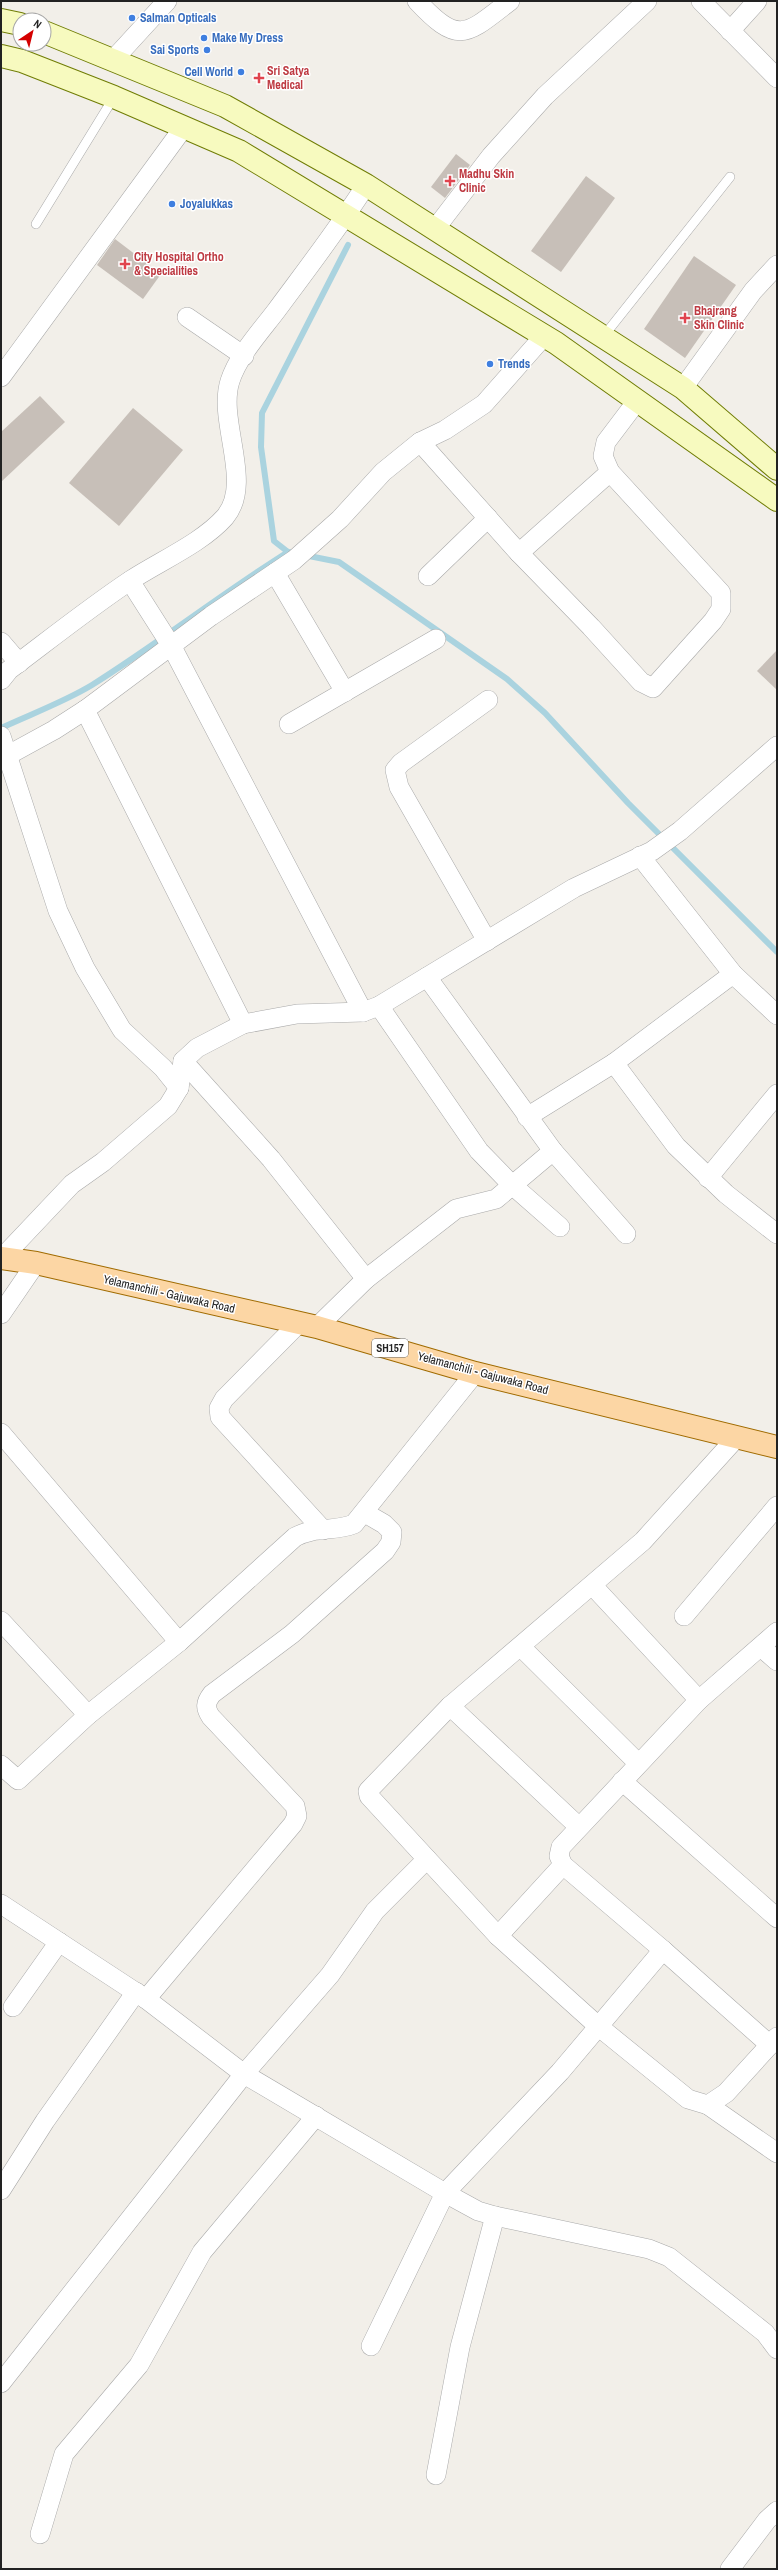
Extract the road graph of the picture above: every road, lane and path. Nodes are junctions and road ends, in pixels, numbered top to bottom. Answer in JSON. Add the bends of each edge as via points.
{"nodes":[{"id":1,"x":167,"y":1,"type":"edge"},
{"id":2,"x":417,"y":1,"type":"edge"},
{"id":3,"x":510,"y":1,"type":"edge"},
{"id":4,"x":647,"y":1,"type":"edge"},
{"id":5,"x":701,"y":1,"type":"edge"},
{"id":6,"x":756,"y":1,"type":"edge"},
{"id":7,"x":1,"y":20,"type":"edge"},
{"id":8,"x":12,"y":22,"type":"edge"},
{"id":9,"x":730,"y":31,"type":"junction"},
{"id":10,"x":52,"y":35,"type":"edge"},
{"id":11,"x":1,"y":56,"type":"edge"},
{"id":12,"x":114,"y":60,"type":"junction"},
{"id":13,"x":777,"y":78,"type":"edge"},
{"id":14,"x":114,"y":96,"type":"junction"},
{"id":15,"x":184,"y":127,"type":"junction"},
{"id":16,"x":730,"y":177,"type":"dead end"},
{"id":17,"x":366,"y":185,"type":"junction"},
{"id":18,"x":347,"y":215,"type":"junction"},
{"id":19,"x":36,"y":224,"type":"dead end"},
{"id":20,"x":436,"y":229,"type":"junction"},
{"id":21,"x":777,"y":265,"type":"edge"},
{"id":22,"x":187,"y":317,"type":"dead end"},
{"id":23,"x":544,"y":336,"type":"junction"},
{"id":24,"x":603,"y":337,"type":"junction"},
{"id":25,"x":244,"y":356,"type":"junction"},
{"id":26,"x":1,"y":377,"type":"edge"},
{"id":27,"x":683,"y":388,"type":"junction"},
{"id":28,"x":637,"y":401,"type":"junction"},
{"id":29,"x":420,"y":442,"type":"junction"},
{"id":30,"x":777,"y":469,"type":"edge"},
{"id":31,"x":610,"y":472,"type":"junction"},
{"id":32,"x":777,"y":500,"type":"edge"},
{"id":33,"x":488,"y":518,"type":"junction"},
{"id":34,"x":519,"y":553,"type":"junction"},
{"id":35,"x":275,"y":573,"type":"junction"},
{"id":36,"x":428,"y":576,"type":"dead end"},
{"id":37,"x":130,"y":581,"type":"junction"},
{"id":38,"x":436,"y":639,"type":"dead end"},
{"id":39,"x":1,"y":642,"type":"edge"},
{"id":40,"x":172,"y":647,"type":"junction"},
{"id":41,"x":19,"y":663,"type":"junction"},
{"id":42,"x":1,"y":680,"type":"edge"},
{"id":43,"x":345,"y":692,"type":"junction"},
{"id":44,"x":488,"y":700,"type":"dead end"},
{"id":45,"x":85,"y":710,"type":"junction"},
{"id":46,"x":289,"y":724,"type":"dead end"},
{"id":47,"x":1,"y":736,"type":"edge"},
{"id":48,"x":777,"y":746,"type":"edge"},
{"id":49,"x":5,"y":758,"type":"edge"},
{"id":50,"x":646,"y":854,"type":"junction"},
{"id":51,"x":487,"y":941,"type":"junction"},
{"id":52,"x":733,"y":974,"type":"junction"},
{"id":53,"x":427,"y":977,"type":"junction"},
{"id":54,"x":371,"y":1009,"type":"junction"},
{"id":55,"x":777,"y":1015,"type":"edge"},
{"id":56,"x":243,"y":1024,"type":"junction"},
{"id":57,"x":183,"y":1061,"type":"junction"},
{"id":58,"x":614,"y":1062,"type":"junction"},
{"id":59,"x":179,"y":1088,"type":"junction"},
{"id":60,"x":777,"y":1094,"type":"edge"},
{"id":61,"x":527,"y":1117,"type":"junction"},
{"id":62,"x":553,"y":1151,"type":"junction"},
{"id":63,"x":708,"y":1178,"type":"junction"},
{"id":64,"x":512,"y":1185,"type":"junction"},
{"id":65,"x":560,"y":1227,"type":"dead end"},
{"id":66,"x":626,"y":1234,"type":"dead end"},
{"id":67,"x":777,"y":1234,"type":"edge"},
{"id":68,"x":2,"y":1258,"type":"edge"},
{"id":69,"x":36,"y":1263,"type":"junction"},
{"id":70,"x":366,"y":1279,"type":"junction"},
{"id":71,"x":1,"y":1314,"type":"edge"},
{"id":72,"x":308,"y":1325,"type":"junction"},
{"id":73,"x":475,"y":1373,"type":"junction"},
{"id":74,"x":1,"y":1433,"type":"edge"},
{"id":75,"x":737,"y":1437,"type":"junction"},
{"id":76,"x":777,"y":1447,"type":"edge"},
{"id":77,"x":777,"y":1506,"type":"edge"},
{"id":78,"x":365,"y":1513,"type":"junction"},
{"id":79,"x":323,"y":1530,"type":"junction"},
{"id":80,"x":593,"y":1586,"type":"junction"},
{"id":81,"x":684,"y":1616,"type":"dead end"},
{"id":82,"x":1,"y":1621,"type":"edge"},
{"id":83,"x":777,"y":1632,"type":"edge"},
{"id":84,"x":179,"y":1642,"type":"junction"},
{"id":85,"x":521,"y":1646,"type":"junction"},
{"id":86,"x":761,"y":1647,"type":"junction"},
{"id":87,"x":777,"y":1661,"type":"edge"},
{"id":88,"x":699,"y":1700,"type":"junction"},
{"id":89,"x":450,"y":1706,"type":"junction"},
{"id":90,"x":88,"y":1715,"type":"junction"},
{"id":91,"x":638,"y":1763,"type":"junction"},
{"id":92,"x":1,"y":1765,"type":"edge"},
{"id":93,"x":622,"y":1781,"type":"junction"},
{"id":94,"x":578,"y":1826,"type":"junction"},
{"id":95,"x":427,"y":1859,"type":"junction"},
{"id":96,"x":563,"y":1865,"type":"junction"},
{"id":97,"x":1,"y":1904,"type":"edge"},
{"id":98,"x":777,"y":1918,"type":"edge"},
{"id":99,"x":498,"y":1936,"type":"junction"},
{"id":100,"x":59,"y":1942,"type":"junction"},
{"id":101,"x":662,"y":1950,"type":"junction"},
{"id":102,"x":141,"y":1995,"type":"junction"},
{"id":103,"x":13,"y":2007,"type":"dead end"},
{"id":104,"x":598,"y":2026,"type":"junction"},
{"id":105,"x":775,"y":2040,"type":"edge"},
{"id":106,"x":244,"y":2074,"type":"junction"},
{"id":107,"x":708,"y":2105,"type":"junction"},
{"id":108,"x":316,"y":2116,"type":"junction"},
{"id":109,"x":777,"y":2153,"type":"edge"},
{"id":110,"x":1,"y":2190,"type":"edge"},
{"id":111,"x":445,"y":2193,"type":"junction"},
{"id":112,"x":495,"y":2216,"type":"junction"},
{"id":113,"x":371,"y":2346,"type":"dead end"},
{"id":114,"x":777,"y":2348,"type":"edge"},
{"id":115,"x":1,"y":2383,"type":"edge"},
{"id":116,"x":436,"y":2475,"type":"dead end"},
{"id":117,"x":774,"y":2520,"type":"edge"},
{"id":118,"x":40,"y":2534,"type":"dead end"},
{"id":119,"x":730,"y":2569,"type":"edge"}],
"edges":[{"from":1,"to":12,"type":"street"},
{"from":2,"to":3,"type":"street","via":[[442,26],[467,31]]},
{"from":4,"to":20,"type":"street","via":[[545,96],[491,156]]},
{"from":5,"to":9,"type":"street"},
{"from":6,"to":9,"type":"street"},
{"from":7,"to":8,"type":"main road"},
{"from":9,"to":13,"type":"street"},
{"from":10,"to":12,"type":"main road"},
{"from":11,"to":14,"type":"main road","via":[[22,61]]},
{"from":12,"to":17,"type":"main road","via":[[225,106]]},
{"from":14,"to":15,"type":"main road"},
{"from":14,"to":19,"type":"lane"},
{"from":15,"to":18,"type":"main road","via":[[238,151]]},
{"from":15,"to":26,"type":"street"},
{"from":16,"to":24,"type":"lane"},
{"from":17,"to":18,"type":"street"},
{"from":17,"to":20,"type":"main road"},
{"from":18,"to":23,"type":"main road"},
{"from":18,"to":25,"type":"street"},
{"from":20,"to":24,"type":"main road"},
{"from":21,"to":27,"type":"street","via":[[753,292]]},
{"from":22,"to":25,"type":"street"},
{"from":23,"to":28,"type":"main road"},
{"from":23,"to":29,"type":"street","via":[[484,404],[445,430]]},
{"from":24,"to":27,"type":"main road"},
{"from":25,"to":37,"type":"street","via":[[230,381],[227,404],[236,488],[233,504],[225,516],[208,532]]},
{"from":27,"to":30,"type":"main road"},
{"from":28,"to":31,"type":"street","via":[[606,442],[603,456]]},
{"from":28,"to":32,"type":"main road"},
{"from":29,"to":33,"type":"street"},
{"from":29,"to":35,"type":"street","via":[[383,472],[340,519],[294,560]]},
{"from":31,"to":34,"type":"street"},
{"from":31,"to":34,"type":"street","via":[[721,593],[721,608],[713,621],[653,688],[641,682]]},
{"from":33,"to":34,"type":"street"},
{"from":33,"to":36,"type":"street"},
{"from":35,"to":40,"type":"street","via":[[211,616]]},
{"from":35,"to":43,"type":"street"},
{"from":37,"to":40,"type":"street"},
{"from":37,"to":41,"type":"street"},
{"from":38,"to":43,"type":"street"},
{"from":39,"to":41,"type":"street"},
{"from":40,"to":45,"type":"street"},
{"from":40,"to":54,"type":"street"},
{"from":41,"to":42,"type":"street"},
{"from":43,"to":46,"type":"street"},
{"from":44,"to":51,"type":"street","via":[[395,770],[399,787]]},
{"from":45,"to":49,"type":"street"},
{"from":45,"to":56,"type":"street"},
{"from":47,"to":49,"type":"street"},
{"from":48,"to":50,"type":"street","via":[[680,831]]},
{"from":49,"to":59,"type":"street","via":[[58,911],[85,968],[122,1030],[163,1068]]},
{"from":50,"to":51,"type":"street","via":[[574,888]]},
{"from":50,"to":52,"type":"street"},
{"from":51,"to":53,"type":"street"},
{"from":52,"to":55,"type":"street"},
{"from":52,"to":58,"type":"street"},
{"from":53,"to":54,"type":"street"},
{"from":53,"to":61,"type":"street"},
{"from":54,"to":56,"type":"street","via":[[297,1014]]},
{"from":54,"to":64,"type":"street","via":[[470,1139]]},
{"from":56,"to":57,"type":"street","via":[[198,1048]]},
{"from":57,"to":59,"type":"street"},
{"from":57,"to":70,"type":"street","via":[[271,1159]]},
{"from":58,"to":61,"type":"street"},
{"from":58,"to":63,"type":"street","via":[[665,1133]]},
{"from":59,"to":68,"type":"street","via":[[168,1106],[72,1184]]},
{"from":60,"to":63,"type":"street"},
{"from":61,"to":62,"type":"street"},
{"from":62,"to":64,"type":"street"},
{"from":62,"to":66,"type":"street"},
{"from":63,"to":67,"type":"street"},
{"from":64,"to":65,"type":"street"},
{"from":64,"to":70,"type":"street","via":[[496,1199],[456,1209]]},
{"from":68,"to":69,"type":"main road","name":"Yelamanchili - Gajuwaka Road","number":"SH157"},
{"from":69,"to":71,"type":"street"},
{"from":69,"to":72,"type":"main road","name":"Yelamanchili - Gajuwaka Road","number":"SH157"},
{"from":70,"to":72,"type":"street"},
{"from":72,"to":73,"type":"main road","name":"Yelamanchili - Gajuwaka Road","number":"SH157"},
{"from":72,"to":79,"type":"street","via":[[224,1399],[219,1408],[220,1417]]},
{"from":73,"to":75,"type":"main road","name":"Yelamanchili - Gajuwaka Road","number":"SH157"},
{"from":73,"to":78,"type":"street"},
{"from":74,"to":84,"type":"street"},
{"from":75,"to":76,"type":"main road","name":"Yelamanchili - Gajuwaka Road","number":"SH157"},
{"from":75,"to":80,"type":"street","via":[[643,1542]]},
{"from":77,"to":81,"type":"street"},
{"from":78,"to":79,"type":"street","via":[[354,1524],[340,1529]]},
{"from":78,"to":102,"type":"street","via":[[392,1532],[391,1542],[385,1551],[292,1634],[212,1694],[206,1702],[206,1710],[211,1717],[295,1806],[297,1816],[288,1830]]},
{"from":79,"to":84,"type":"street","via":[[309,1530],[295,1537]]},
{"from":80,"to":85,"type":"street"},
{"from":80,"to":88,"type":"street"},
{"from":82,"to":90,"type":"street"},
{"from":83,"to":86,"type":"street"},
{"from":84,"to":90,"type":"street"},
{"from":85,"to":89,"type":"street"},
{"from":85,"to":91,"type":"street"},
{"from":86,"to":87,"type":"street"},
{"from":86,"to":88,"type":"street"},
{"from":88,"to":91,"type":"street"},
{"from":89,"to":94,"type":"street"},
{"from":89,"to":95,"type":"street","via":[[368,1791],[369,1796]]},
{"from":90,"to":92,"type":"street","via":[[18,1780]]},
{"from":91,"to":93,"type":"street"},
{"from":93,"to":94,"type":"street"},
{"from":93,"to":98,"type":"street"},
{"from":94,"to":96,"type":"street","via":[[561,1847],[559,1856]]},
{"from":95,"to":99,"type":"street"},
{"from":95,"to":106,"type":"street","via":[[375,1911],[330,1975]]},
{"from":96,"to":99,"type":"street"},
{"from":96,"to":101,"type":"street"},
{"from":97,"to":100,"type":"street"},
{"from":99,"to":104,"type":"street"},
{"from":100,"to":102,"type":"street"},
{"from":100,"to":103,"type":"street"},
{"from":101,"to":104,"type":"street"},
{"from":101,"to":105,"type":"street"},
{"from":102,"to":106,"type":"street"},
{"from":102,"to":110,"type":"street","via":[[45,2121]]},
{"from":104,"to":107,"type":"street","via":[[688,2099]]},
{"from":104,"to":111,"type":"street","via":[[560,2072]]},
{"from":105,"to":107,"type":"street","via":[[726,2093]]},
{"from":106,"to":108,"type":"street"},
{"from":106,"to":115,"type":"street"},
{"from":107,"to":109,"type":"street"},
{"from":108,"to":111,"type":"street"},
{"from":108,"to":118,"type":"street","via":[[202,2252],[139,2365],[64,2454]]},
{"from":111,"to":112,"type":"street","via":[[478,2211]]},
{"from":111,"to":113,"type":"street"},
{"from":112,"to":114,"type":"street","via":[[649,2249],[669,2257],[765,2332]]},
{"from":112,"to":116,"type":"street","via":[[460,2347]]},
{"from":117,"to":119,"type":"street"}]}
